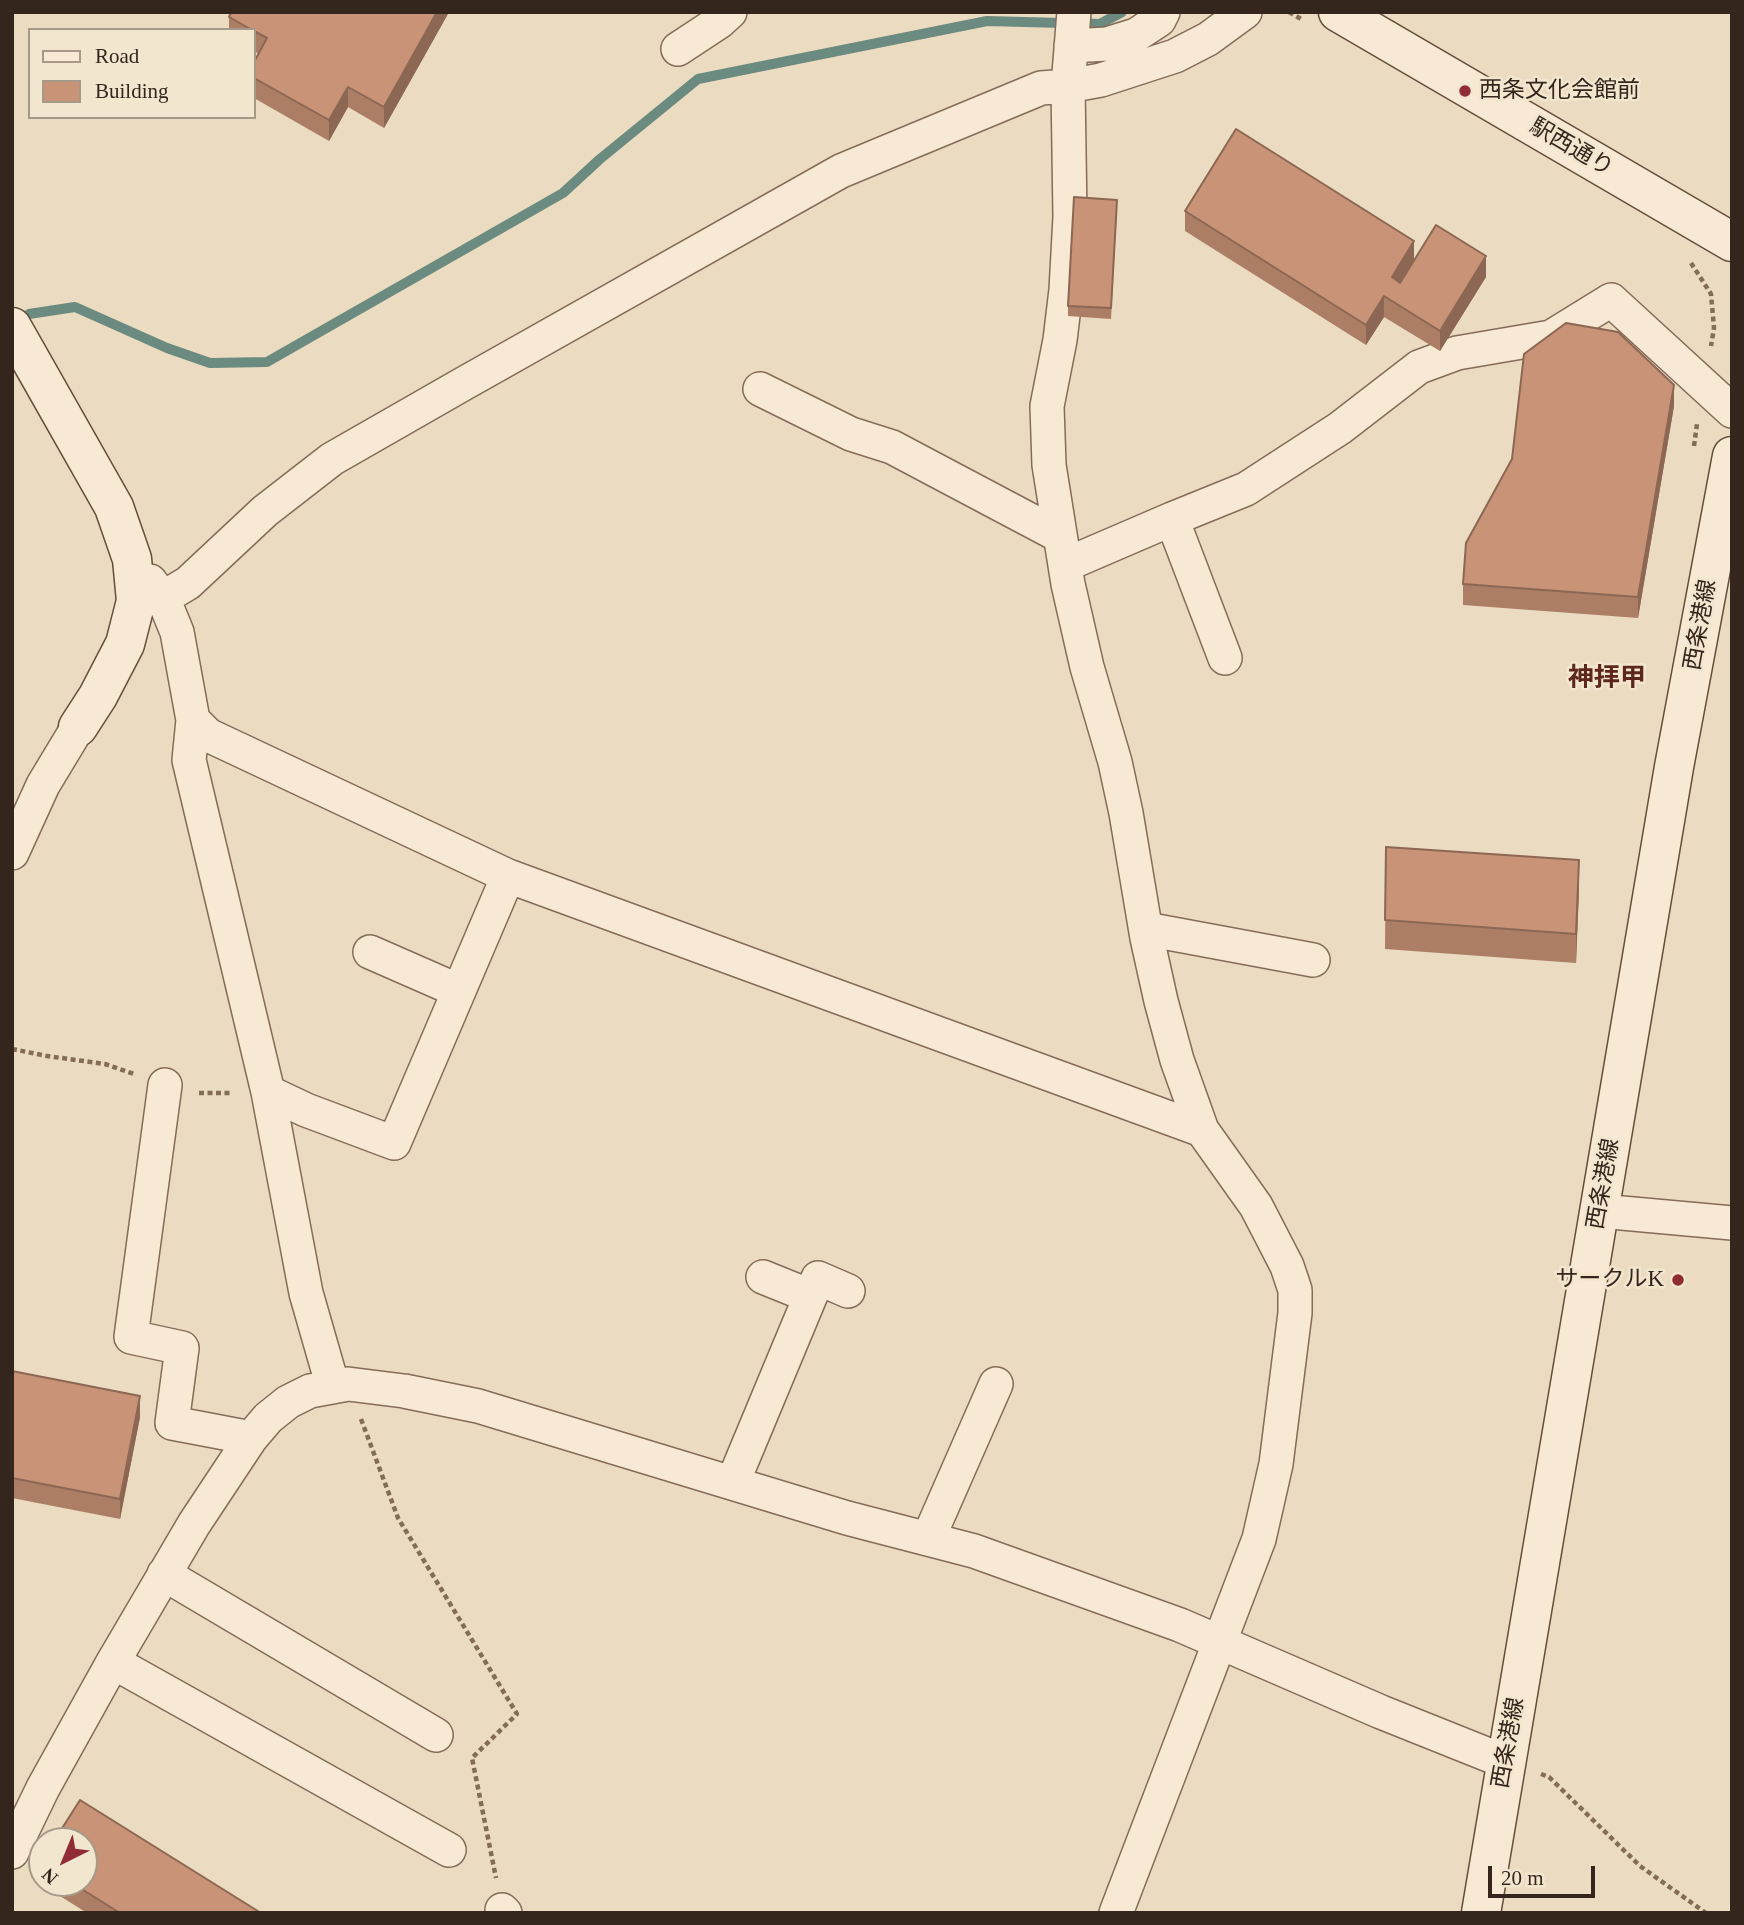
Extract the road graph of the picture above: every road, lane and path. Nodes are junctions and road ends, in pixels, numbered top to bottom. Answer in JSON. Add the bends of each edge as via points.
{"nodes":[{"id":1,"x":730,"y":12,"type":"edge"},
{"id":2,"x":1163,"y":12,"type":"edge"},
{"id":3,"x":1245,"y":12,"type":"edge"},
{"id":4,"x":1289,"y":12,"type":"edge"},
{"id":5,"x":1338,"y":12,"type":"edge"},
{"id":6,"x":1301,"y":19,"type":"dead end"},
{"id":7,"x":1073,"y":27,"type":"edge"},
{"id":8,"x":678,"y":49,"type":"dead end"},
{"id":9,"x":1068,"y":86,"type":"junction"},
{"id":10,"x":1732,"y":242,"type":"edge"},
{"id":11,"x":1683,"y":257,"type":"dead end"},
{"id":12,"x":12,"y":327,"type":"edge"},
{"id":13,"x":1704,"y":385,"type":"junction"},
{"id":14,"x":760,"y":390,"type":"dead end"},
{"id":15,"x":1732,"y":411,"type":"edge"},
{"id":16,"x":1692,"y":452,"type":"dead end"},
{"id":17,"x":1732,"y":456,"type":"edge"},
{"id":18,"x":1172,"y":519,"type":"junction"},
{"id":19,"x":1063,"y":550,"type":"junction"},
{"id":20,"x":132,"y":559,"type":"junction"},
{"id":21,"x":163,"y":597,"type":"junction"},
{"id":22,"x":1225,"y":658,"type":"dead end"},
{"id":23,"x":193,"y":720,"type":"junction"},
{"id":24,"x":78,"y":727,"type":"joint"},
{"id":25,"x":12,"y":853,"type":"edge"},
{"id":26,"x":508,"y":876,"type":"junction"},
{"id":27,"x":1146,"y":929,"type":"junction"},
{"id":28,"x":370,"y":952,"type":"dead end"},
{"id":29,"x":1313,"y":960,"type":"dead end"},
{"id":30,"x":459,"y":991,"type":"junction"},
{"id":31,"x":164,"y":1085,"type":"dead end"},
{"id":32,"x":268,"y":1092,"type":"junction"},
{"id":33,"x":1202,"y":1130,"type":"junction"},
{"id":34,"x":1600,"y":1211,"type":"junction"},
{"id":35,"x":1732,"y":1223,"type":"edge"},
{"id":36,"x":763,"y":1277,"type":"dead end"},
{"id":37,"x":848,"y":1291,"type":"dead end"},
{"id":38,"x":810,"y":1296,"type":"junction"},
{"id":39,"x":996,"y":1384,"type":"dead end"},
{"id":40,"x":341,"y":1386,"type":"junction"},
{"id":41,"x":251,"y":1438,"type":"junction"},
{"id":42,"x":733,"y":1482,"type":"junction"},
{"id":43,"x":928,"y":1539,"type":"junction"},
{"id":44,"x":164,"y":1574,"type":"junction"},
{"id":45,"x":1219,"y":1642,"type":"junction"},
{"id":46,"x":113,"y":1662,"type":"junction"},
{"id":47,"x":436,"y":1735,"type":"dead end"},
{"id":48,"x":1506,"y":1762,"type":"junction"},
{"id":49,"x":449,"y":1850,"type":"dead end"},
{"id":50,"x":12,"y":1852,"type":"edge"},
{"id":51,"x":504,"y":1911,"type":"edge"},
{"id":52,"x":1116,"y":1913,"type":"edge"},
{"id":53,"x":1480,"y":1913,"type":"edge"},
{"id":54,"x":1706,"y":1913,"type":"edge"}],
"edges":[{"from":1,"to":8,"type":"street"},
{"from":2,"to":7,"type":"street","via":[[1136,35],[1107,44]]},
{"from":3,"to":9,"type":"street","via":[[1209,39],[1175,56]]},
{"from":4,"to":6,"type":"path"},
{"from":5,"to":10,"type":"main road","name":"駅西通り"},
{"from":7,"to":9,"type":"street"},
{"from":9,"to":19,"type":"street","via":[[1066,290],[1047,406],[1049,465]]},
{"from":9,"to":21,"type":"street","via":[[1041,88],[841,171],[463,384],[332,459],[265,511],[188,583]]},
{"from":11,"to":13,"type":"path","via":[[1711,294],[1714,328]]},
{"from":12,"to":20,"type":"main road","via":[[114,507]]},
{"from":13,"to":15,"type":"street"},
{"from":13,"to":16,"type":"path"},
{"from":13,"to":18,"type":"street","via":[[1611,300],[1551,337],[1457,353],[1419,367],[1340,428],[1246,489]]},
{"from":14,"to":19,"type":"street","via":[[851,434],[892,447]]},
{"from":17,"to":34,"type":"main road","name":"西条港線","via":[[1674,767]]},
{"from":18,"to":19,"type":"street"},
{"from":18,"to":22,"type":"street"},
{"from":19,"to":27,"type":"street","via":[[1087,667],[1115,762]]},
{"from":20,"to":21,"type":"street"},
{"from":20,"to":24,"type":"main road","via":[[136,601],[125,644]]},
{"from":21,"to":23,"type":"street","via":[[177,632]]},
{"from":23,"to":26,"type":"street","via":[[208,734]]},
{"from":23,"to":32,"type":"street","via":[[190,760]]},
{"from":24,"to":25,"type":"street","via":[[43,785]]},
{"from":26,"to":30,"type":"street"},
{"from":26,"to":33,"type":"street"},
{"from":27,"to":29,"type":"street"},
{"from":27,"to":33,"type":"street","via":[[1173,1048]]},
{"from":28,"to":30,"type":"street"},
{"from":30,"to":32,"type":"street","via":[[394,1143]]},
{"from":31,"to":41,"type":"street","via":[[131,1337],[182,1348],[172,1423]]},
{"from":32,"to":40,"type":"street","via":[[306,1293]]},
{"from":33,"to":45,"type":"street","via":[[1256,1206],[1295,1290],[1269,1502]]},
{"from":34,"to":35,"type":"street"},
{"from":34,"to":48,"type":"main road","name":"西条港線"},
{"from":36,"to":38,"type":"street"},
{"from":37,"to":38,"type":"street","via":[[818,1278]]},
{"from":38,"to":42,"type":"street"},
{"from":39,"to":43,"type":"street"},
{"from":40,"to":41,"type":"street","via":[[310,1391],[288,1402]]},
{"from":40,"to":42,"type":"street","via":[[404,1391],[478,1406]]},
{"from":40,"to":51,"type":"path","via":[[398,1518],[517,1714],[472,1758]]},
{"from":41,"to":44,"type":"street"},
{"from":42,"to":43,"type":"street"},
{"from":43,"to":45,"type":"street","via":[[1077,1586]]},
{"from":44,"to":46,"type":"street"},
{"from":44,"to":47,"type":"street"},
{"from":45,"to":48,"type":"street"},
{"from":45,"to":52,"type":"street"},
{"from":46,"to":49,"type":"street"},
{"from":46,"to":50,"type":"street"},
{"from":48,"to":53,"type":"main road","name":"西条港線"},
{"from":48,"to":54,"type":"path","via":[[1549,1777],[1640,1866]]}]}
